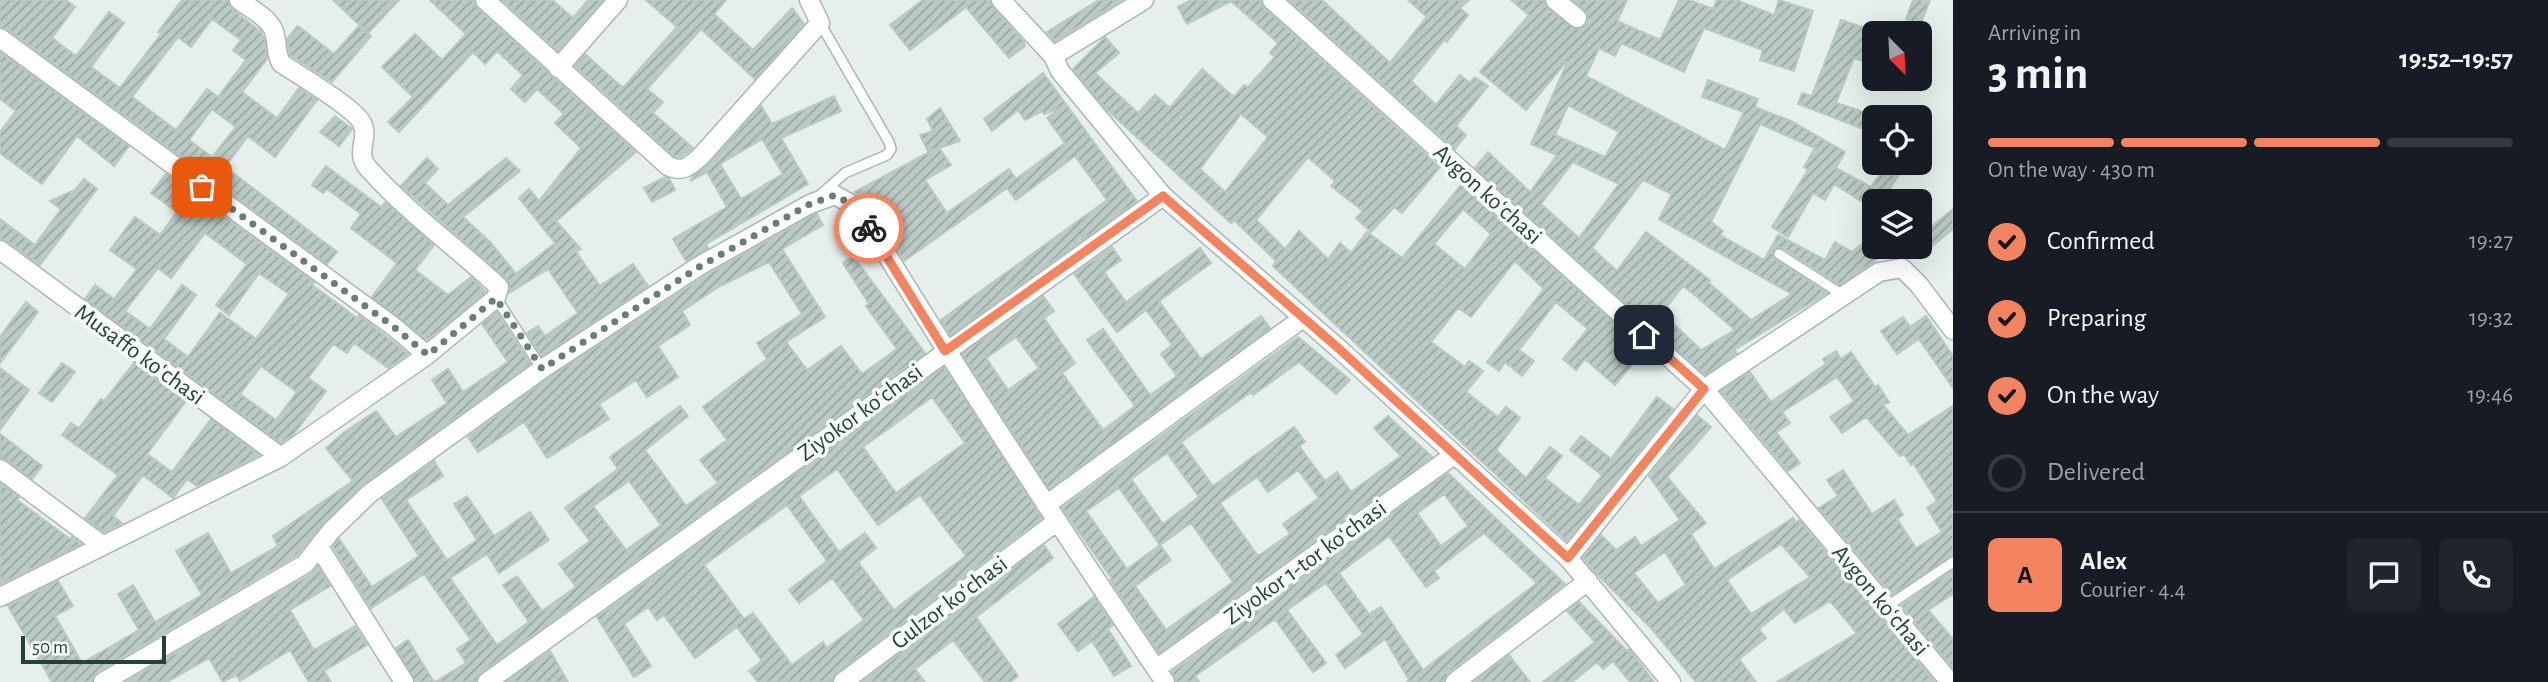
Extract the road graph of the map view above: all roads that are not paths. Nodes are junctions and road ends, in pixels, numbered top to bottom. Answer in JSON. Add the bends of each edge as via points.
{"nodes":[{"id":1,"x":239,"y":0,"type":"edge"},
{"id":2,"x":485,"y":0,"type":"edge"},
{"id":3,"x":618,"y":0,"type":"edge"},
{"id":4,"x":809,"y":0,"type":"edge"},
{"id":5,"x":1001,"y":0,"type":"edge"},
{"id":6,"x":1144,"y":0,"type":"edge"},
{"id":7,"x":1272,"y":0,"type":"edge"},
{"id":8,"x":1555,"y":0,"type":"edge"},
{"id":9,"x":1577,"y":18,"type":"dead end"},
{"id":10,"x":820,"y":23,"type":"junction"},
{"id":11,"x":0,"y":38,"type":"edge"},
{"id":12,"x":1053,"y":56,"type":"junction"},
{"id":13,"x":558,"y":68,"type":"junction"},
{"id":14,"x":1163,"y":196,"type":"junction"},
{"id":15,"x":810,"y":204,"type":"junction"},
{"id":16,"x":0,"y":250,"type":"edge"},
{"id":17,"x":1779,"y":254,"type":"dead end"},
{"id":18,"x":1843,"y":295,"type":"junction"},
{"id":19,"x":496,"y":298,"type":"junction"},
{"id":20,"x":1303,"y":318,"type":"junction"},
{"id":21,"x":1953,"y":330,"type":"edge"},
{"id":22,"x":945,"y":351,"type":"junction"},
{"id":23,"x":428,"y":355,"type":"junction"},
{"id":24,"x":542,"y":369,"type":"junction"},
{"id":25,"x":1704,"y":389,"type":"junction"},
{"id":26,"x":1454,"y":455,"type":"junction"},
{"id":27,"x":281,"y":457,"type":"junction"},
{"id":28,"x":0,"y":469,"type":"edge"},
{"id":29,"x":1046,"y":505,"type":"junction"},
{"id":30,"x":1056,"y":522,"type":"junction"},
{"id":31,"x":102,"y":545,"type":"junction"},
{"id":32,"x":319,"y":547,"type":"junction"},
{"id":33,"x":1568,"y":558,"type":"junction"},
{"id":34,"x":1953,"y":562,"type":"edge"},
{"id":35,"x":1588,"y":581,"type":"junction"},
{"id":36,"x":0,"y":597,"type":"edge"},
{"id":37,"x":1886,"y":607,"type":"junction"},
{"id":38,"x":1161,"y":676,"type":"edge"},
{"id":39,"x":103,"y":682,"type":"edge"},
{"id":40,"x":404,"y":682,"type":"edge"},
{"id":41,"x":487,"y":682,"type":"edge"},
{"id":42,"x":843,"y":682,"type":"edge"},
{"id":43,"x":1455,"y":682,"type":"edge"},
{"id":44,"x":1671,"y":682,"type":"edge"},
{"id":45,"x":1950,"y":682,"type":"edge"}],
"edges":[{"from":1,"to":19,"type":"street","via":[[271,24],[281,63],[362,123],[360,150],[365,164],[499,287]]},
{"from":2,"to":13,"type":"street"},
{"from":3,"to":13,"type":"street"},
{"from":4,"to":10,"type":"street"},
{"from":5,"to":12,"type":"street"},
{"from":6,"to":12,"type":"street"},
{"from":7,"to":25,"type":"street","name":"Avgon koʻchasi"},
{"from":8,"to":9,"type":"street"},
{"from":10,"to":13,"type":"street","via":[[688,168],[668,166]]},
{"from":10,"to":15,"type":"lane","via":[[891,149],[845,173]]},
{"from":11,"to":23,"type":"street"},
{"from":12,"to":14,"type":"street","via":[[1060,71]]},
{"from":14,"to":20,"type":"street"},
{"from":14,"to":22,"type":"street"},
{"from":15,"to":22,"type":"street","via":[[835,195],[858,208]]},
{"from":15,"to":24,"type":"street","via":[[699,267]]},
{"from":16,"to":27,"type":"street","name":"Musaffo koʻchasi"},
{"from":17,"to":18,"type":"lane"},
{"from":18,"to":21,"type":"street","via":[[1879,272],[1902,268]]},
{"from":18,"to":25,"type":"street"},
{"from":19,"to":23,"type":"street"},
{"from":19,"to":24,"type":"lane"},
{"from":20,"to":26,"type":"street"},
{"from":20,"to":29,"type":"street"},
{"from":22,"to":29,"type":"street","name":"Ziyokor koʻchasi"},
{"from":22,"to":41,"type":"street","name":"Ziyokor koʻchasi"},
{"from":23,"to":27,"type":"street"},
{"from":24,"to":32,"type":"street","via":[[369,495]]},
{"from":25,"to":33,"type":"street"},
{"from":25,"to":37,"type":"street","name":"Avgon koʻchasi"},
{"from":26,"to":33,"type":"street"},
{"from":26,"to":38,"type":"street","name":"Ziyokor 1-tor koʻchasi"},
{"from":27,"to":31,"type":"street"},
{"from":28,"to":31,"type":"street"},
{"from":29,"to":30,"type":"street","name":"Ziyokor koʻchasi"},
{"from":30,"to":38,"type":"street","name":"Ziyokor koʻchasi"},
{"from":30,"to":42,"type":"street","name":"Gulzor koʻchasi"},
{"from":31,"to":36,"type":"street"},
{"from":32,"to":39,"type":"street","via":[[305,564],[276,583]]},
{"from":32,"to":40,"type":"street"},
{"from":33,"to":35,"type":"street"},
{"from":34,"to":37,"type":"lane"},
{"from":35,"to":43,"type":"street"},
{"from":35,"to":44,"type":"street"},
{"from":37,"to":45,"type":"street","name":"Avgon koʻchasi"}]}
